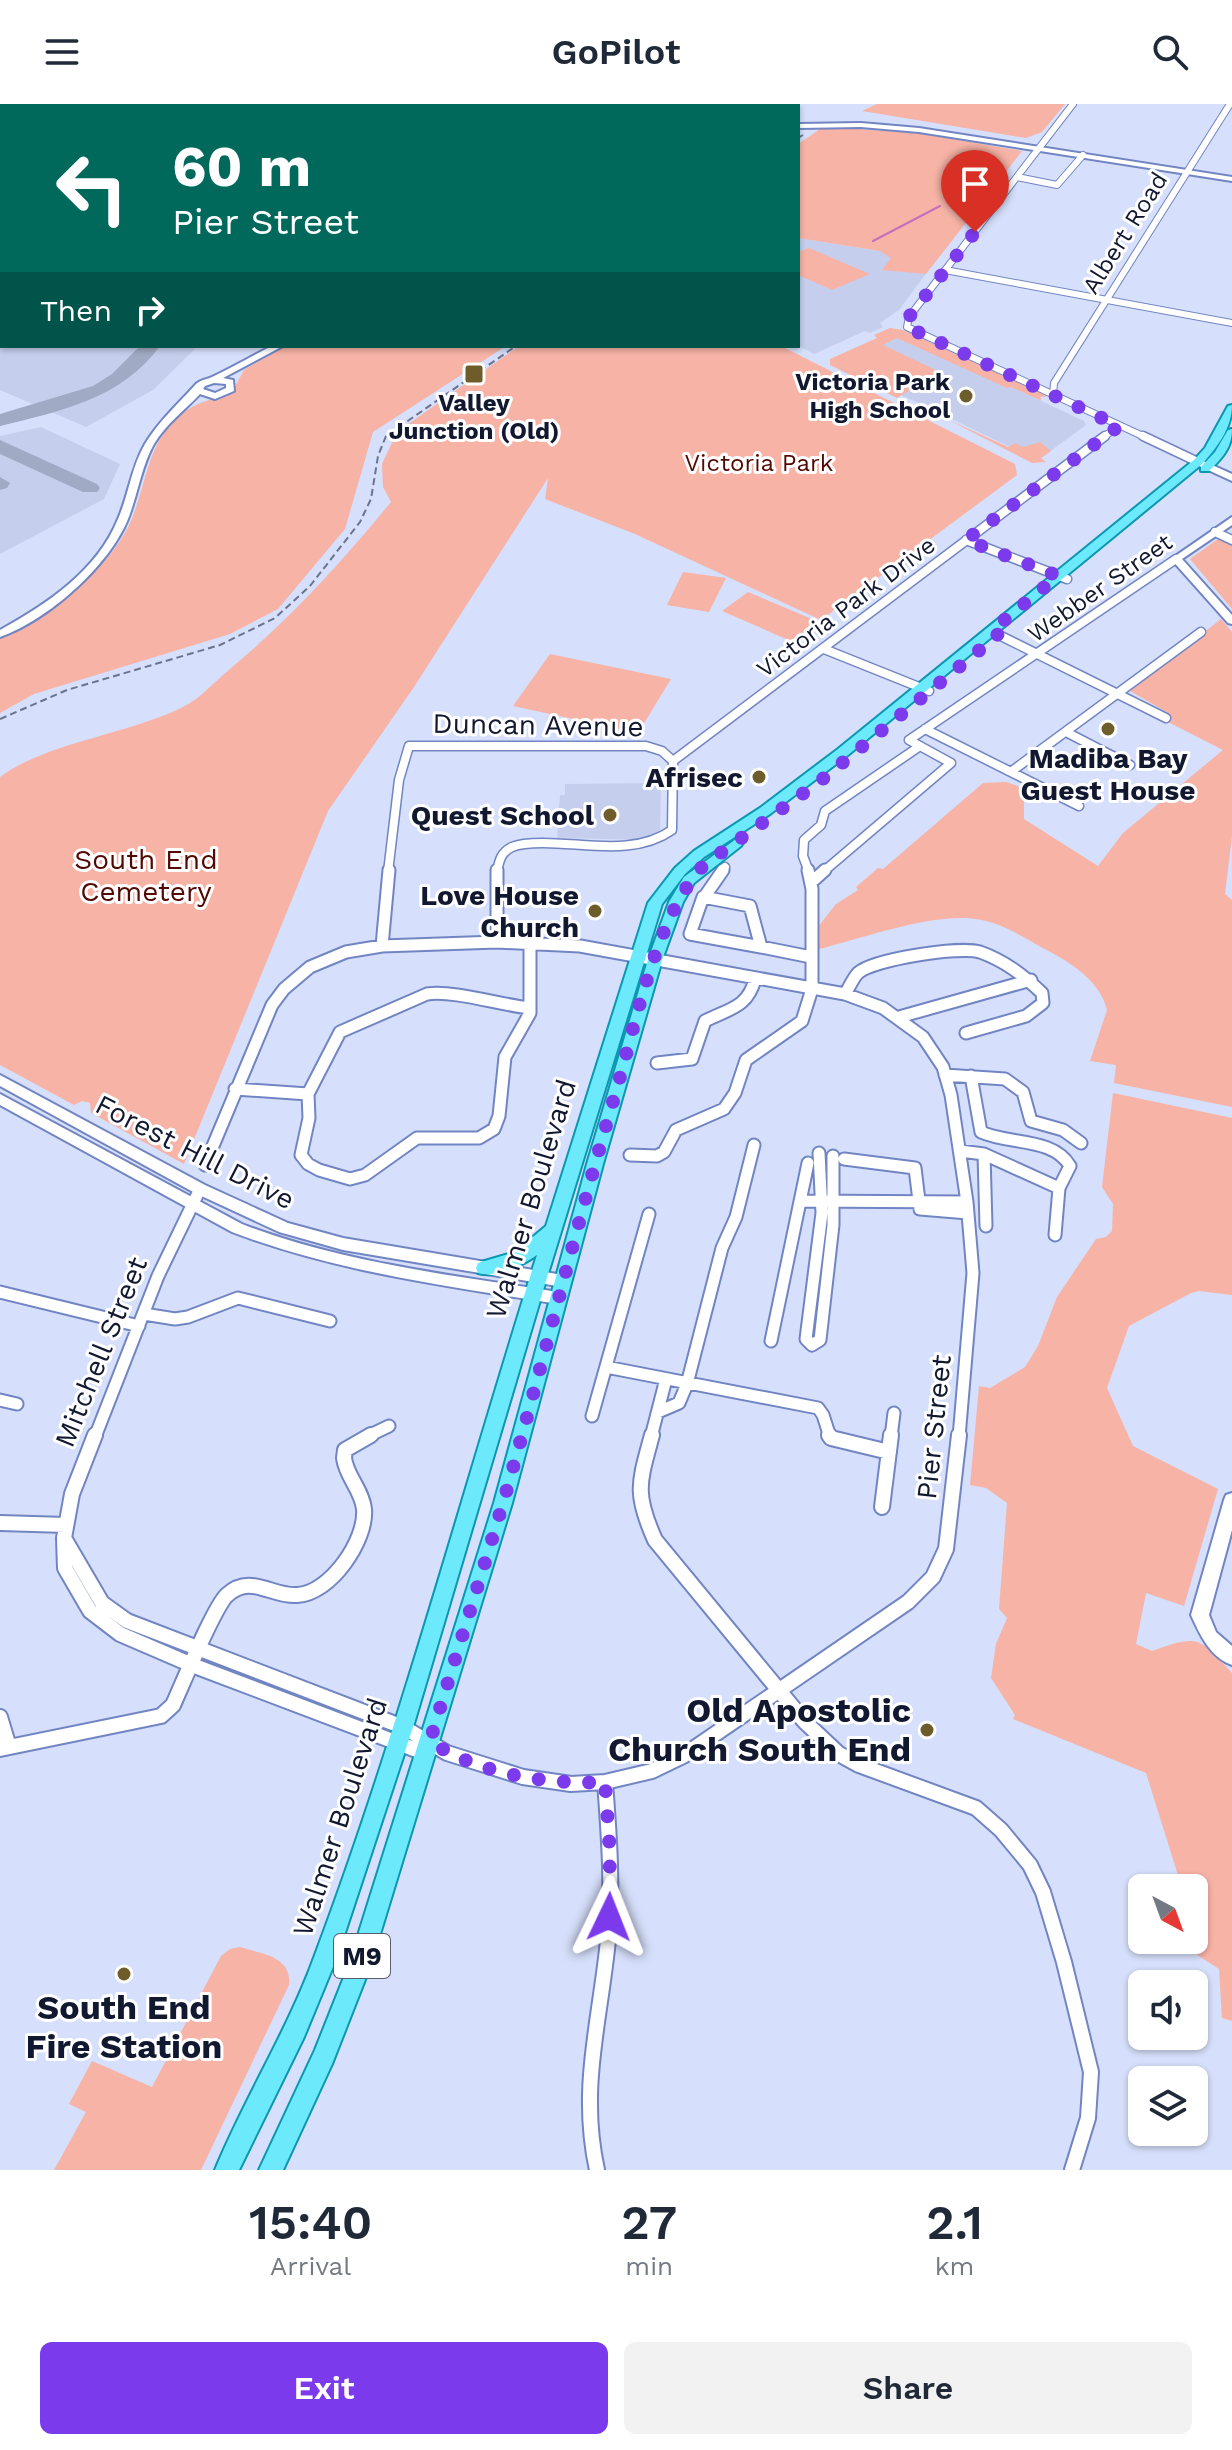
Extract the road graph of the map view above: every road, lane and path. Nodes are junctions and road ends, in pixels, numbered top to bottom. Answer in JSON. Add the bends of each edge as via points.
{"nodes":[{"id":1,"x":1073,"y":104,"type":"edge"},
{"id":2,"x":1230,"y":104,"type":"edge"},
{"id":3,"x":800,"y":124,"type":"edge"},
{"id":4,"x":1040,"y":148,"type":"junction"},
{"id":5,"x":1087,"y":156,"type":"junction"},
{"id":6,"x":1187,"y":172,"type":"junction"},
{"id":7,"x":1017,"y":177,"type":"junction"},
{"id":8,"x":1232,"y":179,"type":"edge"},
{"id":9,"x":945,"y":270,"type":"junction"},
{"id":10,"x":1107,"y":300,"type":"junction"},
{"id":11,"x":1232,"y":323,"type":"edge"},
{"id":12,"x":275,"y":348,"type":"edge"},
{"id":13,"x":247,"y":362,"type":"junction"},
{"id":14,"x":214,"y":380,"type":"junction"},
{"id":15,"x":1054,"y":383,"type":"junction"},
{"id":16,"x":232,"y":384,"type":"junction"},
{"id":17,"x":1027,"y":385,"type":"junction"},
{"id":18,"x":198,"y":390,"type":"junction"},
{"id":19,"x":215,"y":396,"type":"junction"},
{"id":20,"x":1053,"y":396,"type":"junction"},
{"id":21,"x":1232,"y":408,"type":"edge"},
{"id":22,"x":169,"y":419,"type":"junction"},
{"id":23,"x":1119,"y":426,"type":"junction"},
{"id":24,"x":1232,"y":432,"type":"edge"},
{"id":25,"x":1203,"y":465,"type":"junction"},
{"id":26,"x":1232,"y":478,"type":"edge"},
{"id":27,"x":1232,"y":520,"type":"edge"},
{"id":28,"x":1215,"y":532,"type":"junction"},
{"id":29,"x":966,"y":540,"type":"junction"},
{"id":30,"x":1232,"y":540,"type":"edge"},
{"id":31,"x":1176,"y":559,"type":"junction"},
{"id":32,"x":1063,"y":578,"type":"junction"},
{"id":33,"x":1232,"y":621,"type":"edge"},
{"id":34,"x":1201,"y":632,"type":"dead end"},
{"id":35,"x":994,"y":633,"type":"junction"},
{"id":36,"x":0,"y":634,"type":"edge"},
{"id":37,"x":824,"y":649,"type":"junction"},
{"id":38,"x":1038,"y":655,"type":"junction"},
{"id":39,"x":925,"y":690,"type":"junction"},
{"id":40,"x":1117,"y":694,"type":"junction"},
{"id":41,"x":1166,"y":718,"type":"dead end"},
{"id":42,"x":925,"y":729,"type":"junction"},
{"id":43,"x":1066,"y":732,"type":"junction"},
{"id":44,"x":920,"y":746,"type":"junction"},
{"id":45,"x":673,"y":761,"type":"junction"},
{"id":46,"x":1130,"y":765,"type":"dead end"},
{"id":47,"x":1012,"y":771,"type":"junction"},
{"id":48,"x":1079,"y":806,"type":"dead end"},
{"id":49,"x":725,"y":867,"type":"dead end"},
{"id":50,"x":814,"y":880,"type":"junction"},
{"id":51,"x":705,"y":896,"type":"junction"},
{"id":52,"x":497,"y":942,"type":"junction"},
{"id":53,"x":530,"y":943,"type":"junction"},
{"id":54,"x":382,"y":946,"type":"junction"},
{"id":55,"x":761,"y":948,"type":"junction"},
{"id":56,"x":811,"y":957,"type":"junction"},
{"id":57,"x":636,"y":958,"type":"junction"},
{"id":58,"x":655,"y":960,"type":"junction"},
{"id":59,"x":755,"y":979,"type":"junction"},
{"id":60,"x":1031,"y":980,"type":"junction"},
{"id":61,"x":812,"y":989,"type":"junction"},
{"id":62,"x":845,"y":994,"type":"junction"},
{"id":63,"x":530,"y":1008,"type":"junction"},
{"id":64,"x":899,"y":1017,"type":"junction"},
{"id":65,"x":966,"y":1033,"type":"dead end"},
{"id":66,"x":657,"y":1063,"type":"dead end"},
{"id":67,"x":945,"y":1075,"type":"junction"},
{"id":68,"x":971,"y":1076,"type":"junction"},
{"id":69,"x":0,"y":1080,"type":"edge"},
{"id":70,"x":235,"y":1089,"type":"junction"},
{"id":71,"x":308,"y":1094,"type":"junction"},
{"id":72,"x":0,"y":1099,"type":"edge"},
{"id":73,"x":1081,"y":1143,"type":"dead end"},
{"id":74,"x":754,"y":1145,"type":"dead end"},
{"id":75,"x":960,"y":1151,"type":"junction"},
{"id":76,"x":819,"y":1153,"type":"dead end"},
{"id":77,"x":984,"y":1154,"type":"junction"},
{"id":78,"x":630,"y":1155,"type":"dead end"},
{"id":79,"x":808,"y":1163,"type":"dead end"},
{"id":80,"x":205,"y":1165,"type":"dead end"},
{"id":81,"x":1059,"y":1188,"type":"junction"},
{"id":82,"x":200,"y":1189,"type":"junction"},
{"id":83,"x":800,"y":1201,"type":"junction"},
{"id":84,"x":829,"y":1201,"type":"junction"},
{"id":85,"x":918,"y":1201,"type":"junction"},
{"id":86,"x":192,"y":1204,"type":"junction"},
{"id":87,"x":967,"y":1208,"type":"junction"},
{"id":88,"x":649,"y":1214,"type":"dead end"},
{"id":89,"x":555,"y":1222,"type":"junction"},
{"id":90,"x":986,"y":1226,"type":"dead end"},
{"id":91,"x":1055,"y":1235,"type":"dead end"},
{"id":92,"x":484,"y":1268,"type":"junction"},
{"id":93,"x":536,"y":1286,"type":"junction"},
{"id":94,"x":560,"y":1290,"type":"junction"},
{"id":95,"x":0,"y":1292,"type":"edge"},
{"id":96,"x":142,"y":1320,"type":"junction"},
{"id":97,"x":330,"y":1321,"type":"dead end"},
{"id":98,"x":771,"y":1341,"type":"dead end"},
{"id":99,"x":606,"y":1367,"type":"junction"},
{"id":100,"x":666,"y":1379,"type":"junction"},
{"id":101,"x":685,"y":1390,"type":"junction"},
{"id":102,"x":0,"y":1400,"type":"edge"},
{"id":103,"x":17,"y":1404,"type":"dead end"},
{"id":104,"x":658,"y":1412,"type":"junction"},
{"id":105,"x":894,"y":1413,"type":"dead end"},
{"id":106,"x":592,"y":1416,"type":"dead end"},
{"id":107,"x":389,"y":1426,"type":"dead end"},
{"id":108,"x":889,"y":1452,"type":"junction"},
{"id":109,"x":1232,"y":1500,"type":"edge"},
{"id":110,"x":882,"y":1507,"type":"dead end"},
{"id":111,"x":0,"y":1523,"type":"edge"},
{"id":112,"x":65,"y":1532,"type":"junction"},
{"id":113,"x":202,"y":1649,"type":"junction"},
{"id":114,"x":1232,"y":1657,"type":"edge"},
{"id":115,"x":192,"y":1665,"type":"junction"},
{"id":116,"x":780,"y":1692,"type":"junction"},
{"id":117,"x":0,"y":1717,"type":"edge"},
{"id":118,"x":400,"y":1735,"type":"junction"},
{"id":119,"x":4,"y":1748,"type":"edge"},
{"id":120,"x":435,"y":1749,"type":"junction"},
{"id":121,"x":605,"y":1782,"type":"junction"},
{"id":122,"x":227,"y":2170,"type":"edge"},
{"id":123,"x":271,"y":2170,"type":"edge"},
{"id":124,"x":597,"y":2170,"type":"edge"},
{"id":125,"x":1072,"y":2170,"type":"edge"}],
"edges":[{"from":1,"to":4,"type":"street"},
{"from":2,"to":6,"type":"street","name":"Albert Road"},
{"from":3,"to":4,"type":"street","via":[[898,127]]},
{"from":4,"to":5,"type":"street"},
{"from":4,"to":7,"type":"street"},
{"from":5,"to":6,"type":"street"},
{"from":5,"to":7,"type":"street","via":[[1057,185]]},
{"from":6,"to":8,"type":"street"},
{"from":6,"to":10,"type":"street","name":"Albert Road"},
{"from":7,"to":9,"type":"street"},
{"from":9,"to":10,"type":"street"},
{"from":9,"to":17,"type":"street","via":[[906,321],[907,327]]},
{"from":10,"to":11,"type":"street"},
{"from":10,"to":15,"type":"street","name":"Albert Road"},
{"from":12,"to":13,"type":"street"},
{"from":13,"to":14,"type":"street"},
{"from":13,"to":16,"type":"street"},
{"from":14,"to":16,"type":"street"},
{"from":14,"to":18,"type":"street"},
{"from":15,"to":17,"type":"street"},
{"from":15,"to":20,"type":"street","name":"Albert Road"},
{"from":16,"to":19,"type":"street"},
{"from":17,"to":20,"type":"street"},
{"from":18,"to":19,"type":"street"},
{"from":18,"to":22,"type":"street"},
{"from":19,"to":22,"type":"street"},
{"from":20,"to":23,"type":"street"},
{"from":21,"to":25,"type":"main road","number":"M9"},
{"from":22,"to":36,"type":"street","via":[[141,461],[122,522],[102,555],[57,597]]},
{"from":23,"to":25,"type":"street"},
{"from":23,"to":29,"type":"street","name":"Victoria Park Drive"},
{"from":24,"to":25,"type":"main road","number":"M9"},
{"from":25,"to":26,"type":"street"},
{"from":25,"to":32,"type":"main road","name":"Walmer Boulevard","number":"M9"},
{"from":27,"to":28,"type":"street","name":"Webber Street"},
{"from":28,"to":30,"type":"street"},
{"from":28,"to":31,"type":"street","name":"Webber Street"},
{"from":29,"to":32,"type":"street"},
{"from":29,"to":37,"type":"street","name":"Victoria Park Drive"},
{"from":31,"to":33,"type":"street"},
{"from":31,"to":38,"type":"street","name":"Webber Street"},
{"from":32,"to":35,"type":"main road","name":"Walmer Boulevard","number":"M9"},
{"from":34,"to":40,"type":"street"},
{"from":35,"to":38,"type":"street"},
{"from":35,"to":39,"type":"main road","name":"Walmer Boulevard","number":"M9"},
{"from":37,"to":39,"type":"street"},
{"from":37,"to":45,"type":"street","name":"Victoria Park Drive"},
{"from":38,"to":40,"type":"street"},
{"from":38,"to":42,"type":"street","name":"Webber Street"},
{"from":39,"to":57,"type":"main road","name":"Walmer Boulevard","number":"M9","via":[[680,871],[655,903]]},
{"from":39,"to":58,"type":"main road","name":"Walmer Boulevard","number":"M9","via":[[819,782],[704,865],[676,902]]},
{"from":40,"to":41,"type":"street"},
{"from":40,"to":43,"type":"street"},
{"from":42,"to":44,"type":"street","name":"Webber Street","via":[[909,740]]},
{"from":42,"to":47,"type":"street"},
{"from":43,"to":46,"type":"street"},
{"from":43,"to":47,"type":"street"},
{"from":44,"to":50,"type":"street","via":[[825,811],[821,825],[802,845]]},
{"from":44,"to":50,"type":"street","via":[[951,763]]},
{"from":45,"to":52,"type":"street","via":[[672,830],[666,838],[638,845],[524,844],[500,857]]},
{"from":45,"to":54,"type":"street","name":"Duncan Avenue","via":[[646,746],[409,746],[394,820]]},
{"from":47,"to":48,"type":"street"},
{"from":49,"to":51,"type":"street"},
{"from":50,"to":56,"type":"street"},
{"from":51,"to":55,"type":"street","via":[[750,906]]},
{"from":51,"to":55,"type":"street","via":[[690,934]]},
{"from":52,"to":53,"type":"street"},
{"from":52,"to":54,"type":"street"},
{"from":53,"to":57,"type":"street","via":[[580,946]]},
{"from":53,"to":63,"type":"street"},
{"from":54,"to":70,"type":"street","via":[[325,960],[284,989],[262,1023]]},
{"from":55,"to":56,"type":"street"},
{"from":56,"to":61,"type":"street"},
{"from":57,"to":58,"type":"street","name":"Pier Street"},
{"from":57,"to":89,"type":"main road","name":"Walmer Boulevard","number":"M9"},
{"from":58,"to":59,"type":"street","name":"Pier Street"},
{"from":58,"to":94,"type":"main road","name":"Walmer Boulevard","number":"M9"},
{"from":59,"to":61,"type":"street","name":"Pier Street"},
{"from":59,"to":66,"type":"street","via":[[744,1004],[705,1021],[693,1058]]},
{"from":60,"to":62,"type":"street","via":[[997,958],[949,949],[859,972]]},
{"from":60,"to":64,"type":"street"},
{"from":60,"to":65,"type":"street","via":[[1044,998],[1040,1008]]},
{"from":61,"to":62,"type":"street","name":"Pier Street"},
{"from":61,"to":78,"type":"street","via":[[802,1021],[746,1060],[724,1109],[676,1130],[657,1156]]},
{"from":62,"to":64,"type":"street","name":"Pier Street"},
{"from":63,"to":71,"type":"street","via":[[442,992],[417,997],[340,1032]]},
{"from":63,"to":71,"type":"street","via":[[525,1027],[505,1057],[497,1124],[479,1138],[417,1138],[365,1175],[333,1177],[301,1155]]},
{"from":64,"to":67,"type":"street","name":"Pier Street","via":[[932,1048]]},
{"from":67,"to":68,"type":"street"},
{"from":67,"to":75,"type":"street","name":"Pier Street"},
{"from":68,"to":73,"type":"street","via":[[1011,1082],[1026,1097],[1029,1120],[1063,1130]]},
{"from":68,"to":81,"type":"street","via":[[981,1132],[1028,1141],[1065,1158],[1070,1166]]},
{"from":69,"to":82,"type":"street","name":"Forest Hill Drive"},
{"from":70,"to":71,"type":"street"},
{"from":70,"to":80,"type":"street"},
{"from":72,"to":86,"type":"street","name":"Forest Hill Drive"},
{"from":74,"to":101,"type":"street"},
{"from":75,"to":77,"type":"street"},
{"from":75,"to":87,"type":"street","name":"Pier Street"},
{"from":76,"to":84,"type":"street"},
{"from":77,"to":81,"type":"street"},
{"from":77,"to":90,"type":"street"},
{"from":79,"to":83,"type":"street"},
{"from":81,"to":91,"type":"street"},
{"from":82,"to":86,"type":"street","name":"Mitchell Street"},
{"from":82,"to":92,"type":"street","name":"Forest Hill Drive","via":[[309,1237]]},
{"from":83,"to":84,"type":"street"},
{"from":83,"to":98,"type":"street"},
{"from":84,"to":84,"type":"street","via":[[820,1340],[812,1345],[806,1340]]},
{"from":84,"to":85,"type":"street"},
{"from":84,"to":85,"type":"street","via":[[839,1157],[915,1168]]},
{"from":85,"to":87,"type":"street","via":[[923,1211]]},
{"from":86,"to":93,"type":"street","name":"Forest Hill Drive","via":[[237,1228],[310,1255]]},
{"from":86,"to":96,"type":"street","name":"Mitchell Street"},
{"from":87,"to":116,"type":"street","name":"Pier Street","via":[[973,1273],[969,1346],[946,1549],[933,1577],[908,1602]]},
{"from":88,"to":99,"type":"street"},
{"from":89,"to":92,"type":"main road","via":[[523,1258]]},
{"from":89,"to":93,"type":"main road","name":"Walmer Boulevard","number":"M9"},
{"from":92,"to":93,"type":"street","name":"Forest Hill Drive"},
{"from":93,"to":94,"type":"street","name":"Forest Hill Drive"},
{"from":93,"to":118,"type":"main road","name":"Walmer Boulevard","number":"M9"},
{"from":94,"to":120,"type":"main road","name":"Walmer Boulevard","number":"M9"},
{"from":95,"to":96,"type":"street"},
{"from":96,"to":97,"type":"street","via":[[188,1317],[238,1298]]},
{"from":96,"to":112,"type":"street","name":"Mitchell Street","via":[[72,1494]]},
{"from":99,"to":100,"type":"street"},
{"from":99,"to":106,"type":"street"},
{"from":100,"to":101,"type":"street"},
{"from":100,"to":104,"type":"street"},
{"from":101,"to":104,"type":"street","via":[[679,1403]]},
{"from":101,"to":108,"type":"street","via":[[818,1408],[831,1438]]},
{"from":102,"to":103,"type":"street"},
{"from":104,"to":116,"type":"street","via":[[639,1484],[650,1531]]},
{"from":105,"to":108,"type":"street"},
{"from":107,"to":113,"type":"street","via":[[345,1450],[344,1464],[364,1505],[360,1533],[337,1568],[318,1588],[300,1596],[238,1585],[225,1596]]},
{"from":108,"to":110,"type":"street"},
{"from":109,"to":114,"type":"street","via":[[1200,1615],[1210,1637]]},
{"from":111,"to":112,"type":"street"},
{"from":112,"to":113,"type":"street","via":[[82,1574],[102,1603],[139,1626]]},
{"from":112,"to":115,"type":"street","name":"Mitchell Street","via":[[65,1568],[90,1611],[120,1634]]},
{"from":113,"to":115,"type":"street"},
{"from":113,"to":118,"type":"street"},
{"from":115,"to":118,"type":"street","name":"Mitchell Street"},
{"from":115,"to":119,"type":"street","via":[[170,1709],[161,1716]]},
{"from":116,"to":121,"type":"street","name":"Pier Street","via":[[683,1756],[652,1771]]},
{"from":116,"to":125,"type":"street","via":[[839,1754],[976,1808],[1030,1865],[1060,1948],[1091,2072],[1088,2118]]},
{"from":117,"to":119,"type":"street"},
{"from":118,"to":120,"type":"street","name":"Pier Street"},
{"from":118,"to":122,"type":"main road","name":"Walmer Boulevard","number":"M9","via":[[326,1957]]},
{"from":120,"to":121,"type":"street","name":"Pier Street","via":[[523,1777],[571,1784]]},
{"from":120,"to":123,"type":"main road","name":"Walmer Boulevard","number":"M9","via":[[343,2011]]},
{"from":121,"to":124,"type":"street","via":[[611,1893],[586,2124]]}]}
